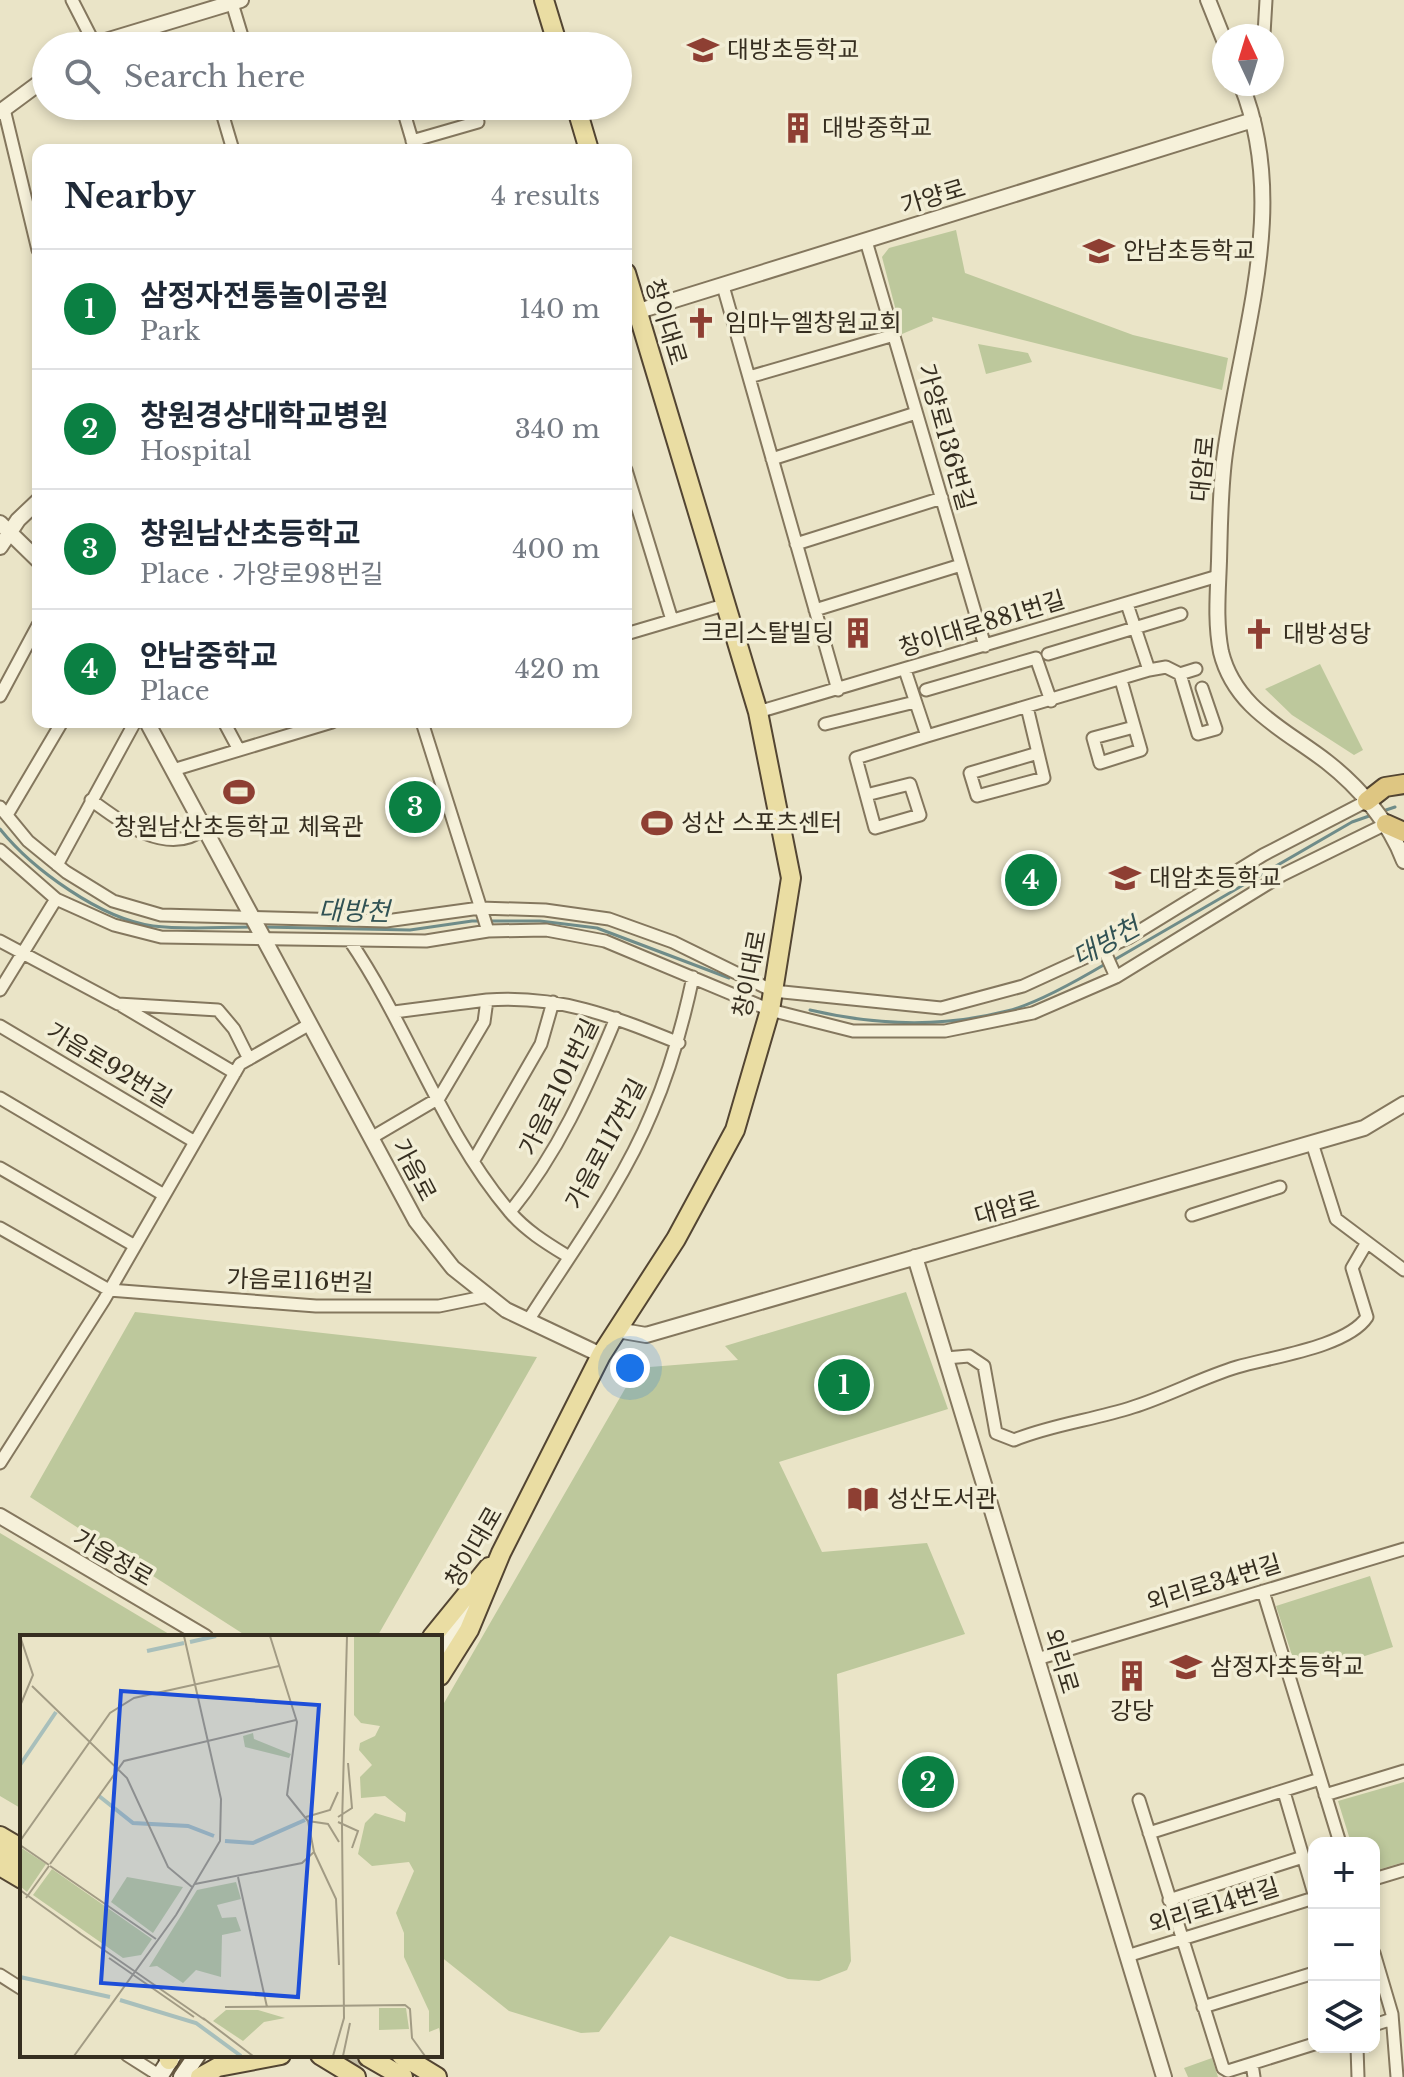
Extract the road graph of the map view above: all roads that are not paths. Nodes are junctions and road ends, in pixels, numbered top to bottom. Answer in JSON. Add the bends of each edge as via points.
{"nodes":[{"id":1,"x":72,"y":0,"type":"edge"},
{"id":2,"x":544,"y":0,"type":"edge"},
{"id":3,"x":1208,"y":0,"type":"edge"},
{"id":4,"x":1266,"y":0,"type":"edge"},
{"id":5,"x":237,"y":1,"type":"edge"},
{"id":6,"x":1218,"y":24,"type":"edge"},
{"id":7,"x":1265,"y":24,"type":"edge"},
{"id":8,"x":86,"y":32,"type":"edge"},
{"id":9,"x":132,"y":32,"type":"edge"},
{"id":10,"x":243,"y":32,"type":"edge"},
{"id":11,"x":554,"y":32,"type":"edge"},
{"id":12,"x":32,"y":88,"type":"edge"},
{"id":13,"x":1245,"y":96,"type":"edge"},
{"id":14,"x":2,"y":110,"type":"edge"},
{"id":15,"x":224,"y":120,"type":"edge"},
{"id":16,"x":406,"y":120,"type":"edge"},
{"id":17,"x":580,"y":120,"type":"edge"},
{"id":18,"x":1253,"y":120,"type":"junction"},
{"id":19,"x":478,"y":122,"type":"dead end"},
{"id":20,"x":231,"y":144,"type":"edge"},
{"id":21,"x":412,"y":144,"type":"edge"},
{"id":22,"x":418,"y":144,"type":"edge"},
{"id":23,"x":587,"y":144,"type":"edge"},
{"id":24,"x":32,"y":227,"type":"edge"},
{"id":25,"x":866,"y":241,"type":"junction"},
{"id":26,"x":723,"y":286,"type":"junction"},
{"id":27,"x":632,"y":313,"type":"edge"},
{"id":28,"x":894,"y":335,"type":"junction"},
{"id":29,"x":749,"y":377,"type":"junction"},
{"id":30,"x":916,"y":413,"type":"junction"},
{"id":31,"x":772,"y":459,"type":"junction"},
{"id":32,"x":632,"y":490,"type":"edge"},
{"id":33,"x":942,"y":498,"type":"junction"},
{"id":34,"x":32,"y":506,"type":"edge"},
{"id":35,"x":5,"y":527,"type":"edge"},
{"id":36,"x":796,"y":544,"type":"junction"},
{"id":37,"x":0,"y":547,"type":"edge"},
{"id":38,"x":32,"y":554,"type":"edge"},
{"id":39,"x":961,"y":565,"type":"junction"},
{"id":40,"x":1218,"y":576,"type":"junction"},
{"id":41,"x":1127,"y":604,"type":"junction"},
{"id":42,"x":724,"y":605,"type":"junction"},
{"id":43,"x":815,"y":610,"type":"junction"},
{"id":44,"x":1181,"y":614,"type":"dead end"},
{"id":45,"x":672,"y":620,"type":"junction"},
{"id":46,"x":1135,"y":628,"type":"junction"},
{"id":47,"x":632,"y":632,"type":"edge"},
{"id":48,"x":32,"y":636,"type":"edge"},
{"id":49,"x":985,"y":646,"type":"junction"},
{"id":50,"x":1048,"y":654,"type":"dead end"},
{"id":51,"x":1196,"y":669,"type":"dead end"},
{"id":52,"x":905,"y":670,"type":"junction"},
{"id":53,"x":1149,"y":670,"type":"junction"},
{"id":54,"x":1180,"y":674,"type":"junction"},
{"id":55,"x":1121,"y":680,"type":"junction"},
{"id":56,"x":1202,"y":688,"type":"dead end"},
{"id":57,"x":838,"y":690,"type":"junction"},
{"id":58,"x":926,"y":690,"type":"dead end"},
{"id":59,"x":0,"y":696,"type":"edge"},
{"id":60,"x":1051,"y":701,"type":"junction"},
{"id":61,"x":915,"y":702,"type":"junction"},
{"id":62,"x":1027,"y":707,"type":"junction"},
{"id":63,"x":758,"y":712,"type":"junction"},
{"id":64,"x":825,"y":724,"type":"dead end"},
{"id":65,"x":1134,"y":727,"type":"dead end"},
{"id":66,"x":58,"y":728,"type":"edge"},
{"id":67,"x":132,"y":728,"type":"edge"},
{"id":68,"x":150,"y":728,"type":"edge"},
{"id":69,"x":227,"y":728,"type":"edge"},
{"id":70,"x":293,"y":728,"type":"edge"},
{"id":71,"x":424,"y":728,"type":"edge"},
{"id":72,"x":927,"y":736,"type":"junction"},
{"id":73,"x":239,"y":750,"type":"junction"},
{"id":74,"x":1038,"y":753,"type":"junction"},
{"id":75,"x":173,"y":770,"type":"junction"},
{"id":76,"x":1404,"y":784,"type":"edge"},
{"id":77,"x":866,"y":795,"type":"junction"},
{"id":78,"x":91,"y":800,"type":"junction"},
{"id":79,"x":1367,"y":801,"type":"junction"},
{"id":80,"x":4,"y":811,"type":"edge"},
{"id":81,"x":1395,"y":824,"type":"edge"},
{"id":82,"x":204,"y":829,"type":"junction"},
{"id":83,"x":1404,"y":832,"type":"edge"},
{"id":84,"x":0,"y":850,"type":"edge"},
{"id":85,"x":1404,"y":861,"type":"edge"},
{"id":86,"x":57,"y":865,"type":"junction"},
{"id":87,"x":56,"y":899,"type":"junction"},
{"id":88,"x":480,"y":908,"type":"junction"},
{"id":89,"x":253,"y":919,"type":"junction"},
{"id":90,"x":488,"y":931,"type":"junction"},
{"id":91,"x":263,"y":937,"type":"junction"},
{"id":92,"x":0,"y":941,"type":"edge"},
{"id":93,"x":350,"y":941,"type":"junction"},
{"id":94,"x":1104,"y":950,"type":"junction"},
{"id":95,"x":20,"y":955,"type":"junction"},
{"id":96,"x":693,"y":977,"type":"junction"},
{"id":97,"x":1116,"y":977,"type":"junction"},
{"id":98,"x":0,"y":990,"type":"edge"},
{"id":99,"x":773,"y":991,"type":"junction"},
{"id":100,"x":487,"y":1000,"type":"junction"},
{"id":101,"x":553,"y":1002,"type":"junction"},
{"id":102,"x":118,"y":1004,"type":"junction"},
{"id":103,"x":941,"y":1008,"type":"junction"},
{"id":104,"x":770,"y":1010,"type":"junction"},
{"id":105,"x":394,"y":1012,"type":"junction"},
{"id":106,"x":616,"y":1018,"type":"junction"},
{"id":107,"x":310,"y":1024,"type":"junction"},
{"id":108,"x":0,"y":1026,"type":"edge"},
{"id":109,"x":945,"y":1031,"type":"junction"},
{"id":110,"x":679,"y":1043,"type":"junction"},
{"id":111,"x":249,"y":1059,"type":"junction"},
{"id":112,"x":235,"y":1073,"type":"junction"},
{"id":113,"x":0,"y":1098,"type":"edge"},
{"id":114,"x":439,"y":1098,"type":"junction"},
{"id":115,"x":1404,"y":1104,"type":"edge"},
{"id":116,"x":371,"y":1138,"type":"junction"},
{"id":117,"x":195,"y":1142,"type":"junction"},
{"id":118,"x":1312,"y":1143,"type":"junction"},
{"id":119,"x":474,"y":1160,"type":"junction"},
{"id":120,"x":0,"y":1168,"type":"edge"},
{"id":121,"x":1280,"y":1187,"type":"dead end"},
{"id":122,"x":164,"y":1195,"type":"junction"},
{"id":123,"x":510,"y":1212,"type":"junction"},
{"id":124,"x":1192,"y":1215,"type":"dead end"},
{"id":125,"x":0,"y":1228,"type":"edge"},
{"id":126,"x":1366,"y":1244,"type":"junction"},
{"id":127,"x":135,"y":1246,"type":"junction"},
{"id":128,"x":569,"y":1257,"type":"junction"},
{"id":129,"x":915,"y":1257,"type":"junction"},
{"id":130,"x":1404,"y":1270,"type":"edge"},
{"id":131,"x":109,"y":1290,"type":"junction"},
{"id":132,"x":488,"y":1296,"type":"junction"},
{"id":133,"x":529,"y":1319,"type":"junction"},
{"id":134,"x":617,"y":1330,"type":"junction"},
{"id":135,"x":601,"y":1355,"type":"junction"},
{"id":136,"x":946,"y":1358,"type":"junction"},
{"id":137,"x":0,"y":1463,"type":"edge"},
{"id":138,"x":0,"y":1516,"type":"edge"},
{"id":139,"x":1404,"y":1549,"type":"edge"},
{"id":140,"x":501,"y":1553,"type":"junction"},
{"id":141,"x":1263,"y":1591,"type":"junction"},
{"id":142,"x":202,"y":1635,"type":"edge"},
{"id":143,"x":434,"y":1635,"type":"edge"},
{"id":144,"x":442,"y":1647,"type":"edge"},
{"id":145,"x":1037,"y":1659,"type":"junction"},
{"id":146,"x":442,"y":1673,"type":"edge"},
{"id":147,"x":1404,"y":1771,"type":"edge"},
{"id":148,"x":1320,"y":1779,"type":"junction"},
{"id":149,"x":1284,"y":1792,"type":"junction"},
{"id":150,"x":1325,"y":1795,"type":"junction"},
{"id":151,"x":1139,"y":1800,"type":"dead end"},
{"id":152,"x":0,"y":1822,"type":"edge"},
{"id":153,"x":1149,"y":1833,"type":"junction"},
{"id":154,"x":20,"y":1834,"type":"edge"},
{"id":155,"x":0,"y":1836,"type":"edge"},
{"id":156,"x":1338,"y":1837,"type":"edge"},
{"id":157,"x":20,"y":1848,"type":"edge"},
{"id":158,"x":0,"y":1851,"type":"edge"},
{"id":159,"x":1303,"y":1857,"type":"junction"},
{"id":160,"x":20,"y":1863,"type":"edge"},
{"id":161,"x":0,"y":1866,"type":"edge"},
{"id":162,"x":1404,"y":1870,"type":"edge"},
{"id":163,"x":1308,"y":1875,"type":"edge"},
{"id":164,"x":1380,"y":1877,"type":"edge"},
{"id":165,"x":20,"y":1878,"type":"edge"},
{"id":166,"x":1308,"y":1898,"type":"edge"},
{"id":167,"x":1169,"y":1900,"type":"junction"},
{"id":168,"x":1180,"y":1939,"type":"junction"},
{"id":169,"x":1127,"y":1956,"type":"junction"},
{"id":170,"x":0,"y":1975,"type":"edge"},
{"id":171,"x":1308,"y":1975,"type":"edge"},
{"id":172,"x":1380,"y":1975,"type":"edge"},
{"id":173,"x":20,"y":1988,"type":"edge"},
{"id":174,"x":1203,"y":2007,"type":"junction"},
{"id":175,"x":1392,"y":2019,"type":"junction"},
{"id":176,"x":1380,"y":2023,"type":"edge"},
{"id":177,"x":1308,"y":2046,"type":"edge"},
{"id":178,"x":1357,"y":2053,"type":"edge"},
{"id":179,"x":136,"y":2057,"type":"edge"},
{"id":180,"x":196,"y":2057,"type":"edge"},
{"id":181,"x":270,"y":2057,"type":"edge"},
{"id":182,"x":322,"y":2057,"type":"edge"},
{"id":183,"x":404,"y":2057,"type":"edge"},
{"id":184,"x":1252,"y":2064,"type":"junction"},
{"id":185,"x":170,"y":2065,"type":"edge"},
{"id":186,"x":360,"y":2066,"type":"edge"},
{"id":187,"x":182,"y":2077,"type":"edge"},
{"id":188,"x":200,"y":2077,"type":"edge"},
{"id":189,"x":383,"y":2077,"type":"edge"},
{"id":190,"x":403,"y":2077,"type":"edge"},
{"id":191,"x":437,"y":2077,"type":"edge"},
{"id":192,"x":1164,"y":2077,"type":"edge"},
{"id":193,"x":1254,"y":2077,"type":"edge"},
{"id":194,"x":1358,"y":2077,"type":"edge"},
{"id":195,"x":1397,"y":2077,"type":"edge"}],
"edges":[{"from":1,"to":8,"type":"street"},
{"from":2,"to":11,"type":"main road"},
{"from":3,"to":6,"type":"street"},
{"from":4,"to":7,"type":"street"},
{"from":5,"to":9,"type":"street"},
{"from":5,"to":10,"type":"street"},
{"from":12,"to":14,"type":"street"},
{"from":13,"to":18,"type":"street","name":"대암로"},
{"from":14,"to":24,"type":"street"},
{"from":15,"to":20,"type":"street"},
{"from":16,"to":21,"type":"street"},
{"from":17,"to":23,"type":"main road"},
{"from":18,"to":25,"type":"street","name":"가양로"},
{"from":18,"to":40,"type":"street","name":"대암로","via":[[1265,206],[1225,455]]},
{"from":19,"to":22,"type":"street"},
{"from":25,"to":26,"type":"street","name":"가양로"},
{"from":25,"to":28,"type":"street","name":"가양로136번길"},
{"from":26,"to":27,"type":"street","name":"가양로"},
{"from":26,"to":29,"type":"street"},
{"from":27,"to":42,"type":"main road","name":"창이대로"},
{"from":28,"to":29,"type":"street"},
{"from":28,"to":30,"type":"street","name":"가양로136번길"},
{"from":29,"to":31,"type":"street"},
{"from":30,"to":31,"type":"street"},
{"from":30,"to":33,"type":"street","name":"가양로136번길"},
{"from":31,"to":36,"type":"street"},
{"from":32,"to":45,"type":"street"},
{"from":33,"to":36,"type":"street"},
{"from":33,"to":39,"type":"street","name":"가양로136번길"},
{"from":34,"to":35,"type":"street"},
{"from":35,"to":37,"type":"street"},
{"from":35,"to":38,"type":"street"},
{"from":36,"to":43,"type":"street"},
{"from":39,"to":43,"type":"street"},
{"from":39,"to":49,"type":"street","name":"가양로136번길"},
{"from":40,"to":41,"type":"street","name":"창이대로881번길"},
{"from":40,"to":79,"type":"street","name":"대암로","via":[[1218,632],[1234,681],[1267,724],[1329,763]]},
{"from":41,"to":46,"type":"street"},
{"from":41,"to":49,"type":"street","name":"창이대로881번길"},
{"from":42,"to":45,"type":"street"},
{"from":42,"to":63,"type":"main road","name":"창이대로"},
{"from":43,"to":57,"type":"street"},
{"from":44,"to":46,"type":"street"},
{"from":45,"to":47,"type":"street"},
{"from":46,"to":50,"type":"street"},
{"from":46,"to":53,"type":"street"},
{"from":48,"to":59,"type":"street"},
{"from":49,"to":52,"type":"street","name":"창이대로881번길"},
{"from":51,"to":54,"type":"street"},
{"from":52,"to":57,"type":"street","name":"창이대로881번길"},
{"from":52,"to":61,"type":"street"},
{"from":53,"to":54,"type":"street","via":[[1166,667]]},
{"from":53,"to":55,"type":"street"},
{"from":54,"to":56,"type":"street","via":[[1198,734],[1216,729]]},
{"from":55,"to":60,"type":"street"},
{"from":55,"to":65,"type":"street"},
{"from":57,"to":63,"type":"street","name":"창이대로881번길"},
{"from":58,"to":60,"type":"street","via":[[1036,658]]},
{"from":60,"to":62,"type":"street"},
{"from":61,"to":64,"type":"street"},
{"from":61,"to":72,"type":"street"},
{"from":62,"to":72,"type":"street"},
{"from":62,"to":74,"type":"street"},
{"from":63,"to":99,"type":"main road","name":"창이대로","via":[[791,878]]},
{"from":66,"to":80,"type":"street"},
{"from":67,"to":78,"type":"street"},
{"from":68,"to":75,"type":"street"},
{"from":69,"to":73,"type":"street"},
{"from":70,"to":73,"type":"street"},
{"from":71,"to":88,"type":"street"},
{"from":72,"to":77,"type":"street","via":[[856,758]]},
{"from":73,"to":75,"type":"street"},
{"from":74,"to":74,"type":"street","via":[[1044,778],[977,796],[970,773]]},
{"from":75,"to":82,"type":"street"},
{"from":76,"to":79,"type":"highway","via":[[1385,787]]},
{"from":77,"to":77,"type":"street","via":[[875,828],[920,815],[910,784]]},
{"from":78,"to":82,"type":"street","via":[[132,828],[166,839],[185,841]]},
{"from":78,"to":86,"type":"street"},
{"from":79,"to":81,"type":"street","name":"대암로"},
{"from":79,"to":94,"type":"street","via":[[1263,855]]},
{"from":80,"to":86,"type":"street"},
{"from":81,"to":83,"type":"highway"},
{"from":81,"to":85,"type":"street"},
{"from":81,"to":97,"type":"street","via":[[1282,875]]},
{"from":82,"to":89,"type":"street"},
{"from":84,"to":87,"type":"street"},
{"from":86,"to":89,"type":"street","via":[[113,901],[161,915]]},
{"from":87,"to":91,"type":"street","via":[[114,925],[161,937]]},
{"from":87,"to":95,"type":"street"},
{"from":88,"to":89,"type":"street","via":[[386,921]]},
{"from":88,"to":90,"type":"street"},
{"from":88,"to":99,"type":"street","via":[[609,919],[673,942]]},
{"from":89,"to":91,"type":"street","name":"가음로"},
{"from":90,"to":93,"type":"street","via":[[426,941]]},
{"from":90,"to":96,"type":"street","via":[[546,930],[605,941]]},
{"from":91,"to":93,"type":"street"},
{"from":91,"to":107,"type":"street","name":"가음로"},
{"from":92,"to":95,"type":"street"},
{"from":93,"to":105,"type":"street"},
{"from":94,"to":97,"type":"street"},
{"from":94,"to":103,"type":"street","via":[[1023,986]]},
{"from":95,"to":98,"type":"street"},
{"from":95,"to":102,"type":"street"},
{"from":96,"to":104,"type":"street"},
{"from":96,"to":110,"type":"street","name":"가음로117번길"},
{"from":97,"to":109,"type":"street","via":[[1033,1013]]},
{"from":99,"to":103,"type":"street"},
{"from":99,"to":104,"type":"main road","name":"창이대로"},
{"from":100,"to":101,"type":"street","name":"가음로101번길"},
{"from":100,"to":105,"type":"street","name":"가음로101번길"},
{"from":100,"to":114,"type":"street","via":[[484,1022]]},
{"from":101,"to":106,"type":"street","name":"가음로101번길"},
{"from":101,"to":119,"type":"street","name":"가음로101번길","via":[[541,1044]]},
{"from":102,"to":111,"type":"street","via":[[218,1010]]},
{"from":102,"to":112,"type":"street"},
{"from":103,"to":109,"type":"street"},
{"from":104,"to":109,"type":"street","via":[[853,1031]]},
{"from":104,"to":134,"type":"main road","name":"창이대로","via":[[735,1130],[676,1239]]},
{"from":105,"to":114,"type":"street"},
{"from":106,"to":110,"type":"street","name":"가음로101번길"},
{"from":106,"to":123,"type":"street","name":"가음로101번길","via":[[580,1105],[539,1177]]},
{"from":107,"to":111,"type":"street"},
{"from":107,"to":116,"type":"street","name":"가음로"},
{"from":108,"to":117,"type":"street","name":"가음로92번길"},
{"from":110,"to":128,"type":"street","name":"가음로117번길","via":[[651,1115]]},
{"from":111,"to":112,"type":"street"},
{"from":112,"to":117,"type":"street"},
{"from":113,"to":122,"type":"street"},
{"from":114,"to":116,"type":"street"},
{"from":114,"to":119,"type":"street"},
{"from":115,"to":118,"type":"street","name":"대암로","via":[[1364,1128]]},
{"from":116,"to":132,"type":"street","name":"가음로","via":[[416,1221],[453,1268]]},
{"from":117,"to":122,"type":"street"},
{"from":118,"to":126,"type":"street","via":[[1336,1219]]},
{"from":118,"to":129,"type":"street","name":"대암로"},
{"from":119,"to":123,"type":"street"},
{"from":120,"to":127,"type":"street"},
{"from":121,"to":124,"type":"street"},
{"from":122,"to":127,"type":"street"},
{"from":123,"to":128,"type":"street"},
{"from":125,"to":131,"type":"street"},
{"from":126,"to":130,"type":"street"},
{"from":126,"to":136,"type":"street","via":[[1352,1268],[1367,1317],[1361,1325],[1331,1341],[1236,1367],[1133,1408],[1046,1427],[1014,1440],[996,1433],[984,1366],[969,1356]]},
{"from":127,"to":131,"type":"street"},
{"from":128,"to":133,"type":"street","name":"가음로117번길"},
{"from":129,"to":134,"type":"street","name":"대암로","via":[[646,1335]]},
{"from":129,"to":136,"type":"street","name":"외리로"},
{"from":131,"to":132,"type":"street","name":"가음로116번길","via":[[316,1306],[439,1306]]},
{"from":131,"to":137,"type":"street"},
{"from":132,"to":133,"type":"street","name":"가음로"},
{"from":133,"to":135,"type":"street","name":"가음로"},
{"from":134,"to":135,"type":"main road","name":"창이대로"},
{"from":135,"to":140,"type":"main road","name":"창이대로"},
{"from":136,"to":145,"type":"street","name":"외리로"},
{"from":138,"to":142,"type":"street","name":"가음정로"},
{"from":139,"to":141,"type":"street","name":"외리로34번길"},
{"from":140,"to":143,"type":"main road"},
{"from":140,"to":144,"type":"main road","name":"창이대로"},
{"from":140,"to":146,"type":"main road","via":[[469,1630]]},
{"from":141,"to":145,"type":"street","name":"외리로34번길"},
{"from":141,"to":148,"type":"street"},
{"from":145,"to":169,"type":"street","name":"외리로"},
{"from":147,"to":150,"type":"street"},
{"from":148,"to":149,"type":"street"},
{"from":148,"to":150,"type":"street"},
{"from":149,"to":153,"type":"street"},
{"from":149,"to":159,"type":"street"},
{"from":150,"to":156,"type":"street"},
{"from":151,"to":153,"type":"street"},
{"from":152,"to":154,"type":"main road"},
{"from":153,"to":167,"type":"street"},
{"from":155,"to":157,"type":"main road"},
{"from":158,"to":160,"type":"main road"},
{"from":159,"to":163,"type":"street"},
{"from":159,"to":167,"type":"street"},
{"from":161,"to":165,"type":"main road"},
{"from":162,"to":164,"type":"street"},
{"from":166,"to":168,"type":"street","name":"외리로14번길"},
{"from":167,"to":168,"type":"street"},
{"from":168,"to":169,"type":"street","name":"외리로14번길"},
{"from":168,"to":174,"type":"street"},
{"from":169,"to":192,"type":"street","name":"외리로"},
{"from":170,"to":173,"type":"street"},
{"from":171,"to":174,"type":"street"},
{"from":172,"to":175,"type":"street"},
{"from":174,"to":184,"type":"street","via":[[1223,2068]]},
{"from":175,"to":176,"type":"street"},
{"from":175,"to":195,"type":"street"},
{"from":177,"to":184,"type":"street"},
{"from":178,"to":194,"type":"street"},
{"from":179,"to":185,"type":"street"},
{"from":180,"to":187,"type":"main road"},
{"from":181,"to":188,"type":"main road","via":[[218,2067]]},
{"from":182,"to":186,"type":"main road"},
{"from":183,"to":191,"type":"main road"},
{"from":184,"to":193,"type":"street"},
{"from":186,"to":189,"type":"main road"},
{"from":186,"to":190,"type":"main road"}]}
